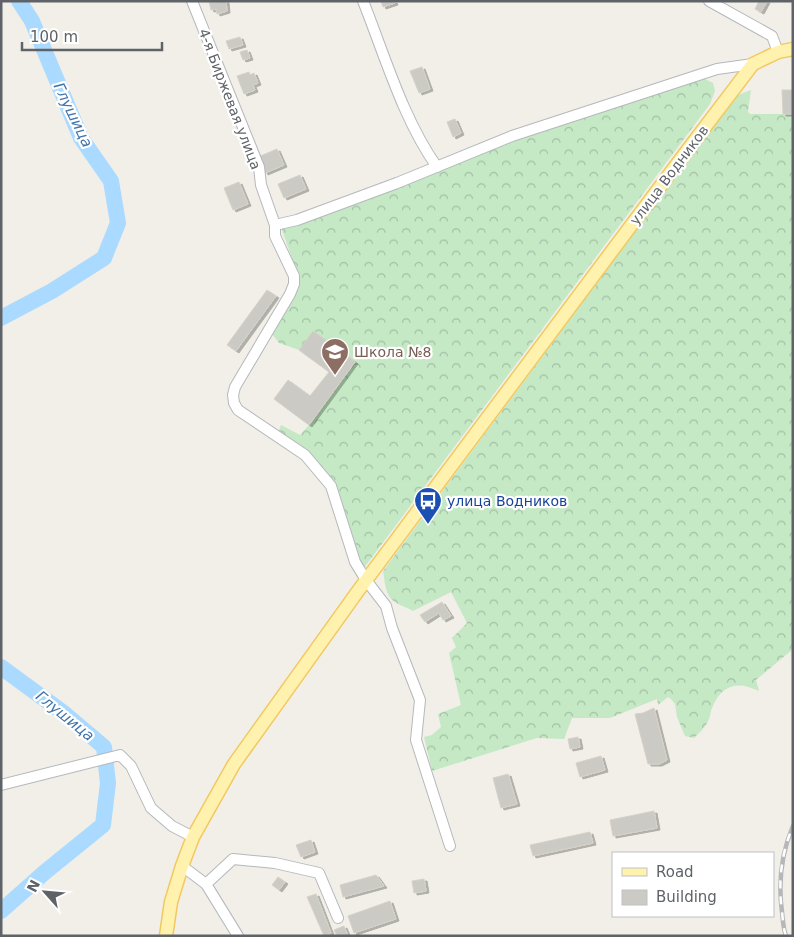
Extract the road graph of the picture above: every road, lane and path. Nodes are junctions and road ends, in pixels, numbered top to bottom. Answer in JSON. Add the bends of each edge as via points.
{"nodes":[{"id":1,"x":192,"y":1,"type":"edge"},
{"id":2,"x":363,"y":1,"type":"edge"},
{"id":3,"x":709,"y":1,"type":"edge"},
{"id":4,"x":793,"y":49,"type":"edge"},
{"id":5,"x":778,"y":52,"type":"junction"},
{"id":6,"x":753,"y":64,"type":"junction"},
{"id":7,"x":437,"y":167,"type":"junction"},
{"id":8,"x":275,"y":225,"type":"junction"},
{"id":9,"x":366,"y":580,"type":"junction"},
{"id":10,"x":1,"y":785,"type":"edge"},
{"id":11,"x":193,"y":837,"type":"junction"},
{"id":12,"x":450,"y":846,"type":"dead end"},
{"id":13,"x":182,"y":866,"type":"junction"},
{"id":14,"x":206,"y":884,"type":"junction"},
{"id":15,"x":338,"y":918,"type":"dead end"},
{"id":16,"x":166,"y":936,"type":"edge"},
{"id":17,"x":238,"y":936,"type":"edge"}],
"edges":[{"from":1,"to":8,"type":"street","name":"4-я Биржевая улица","via":[[259,167],[261,185]]},
{"from":2,"to":7,"type":"street","via":[[418,137]]},
{"from":3,"to":5,"type":"street","via":[[772,36]]},
{"from":4,"to":5,"type":"main road"},
{"from":5,"to":6,"type":"main road"},
{"from":6,"to":7,"type":"street","via":[[717,69],[689,78],[512,136]]},
{"from":6,"to":9,"type":"main road","name":"улица Водников"},
{"from":7,"to":8,"type":"street","via":[[297,220]]},
{"from":8,"to":9,"type":"street","name":"4-я Биржевая улица","via":[[275,236],[294,276],[294,284],[235,387],[234,403],[244,416],[305,455],[331,486],[355,562]]},
{"from":9,"to":11,"type":"main road","name":"улица Водников","via":[[234,764]]},
{"from":9,"to":12,"type":"street","name":"4-я Биржевая улица","via":[[386,606],[420,700],[416,740]]},
{"from":10,"to":11,"type":"street","via":[[120,755],[131,766],[151,808],[172,826]]},
{"from":11,"to":13,"type":"main road","name":"улица Водников"},
{"from":13,"to":14,"type":"street"},
{"from":13,"to":16,"type":"main road","name":"улица Водников"},
{"from":14,"to":15,"type":"street","via":[[233,859],[275,863],[319,873]]},
{"from":14,"to":17,"type":"street"}]}
